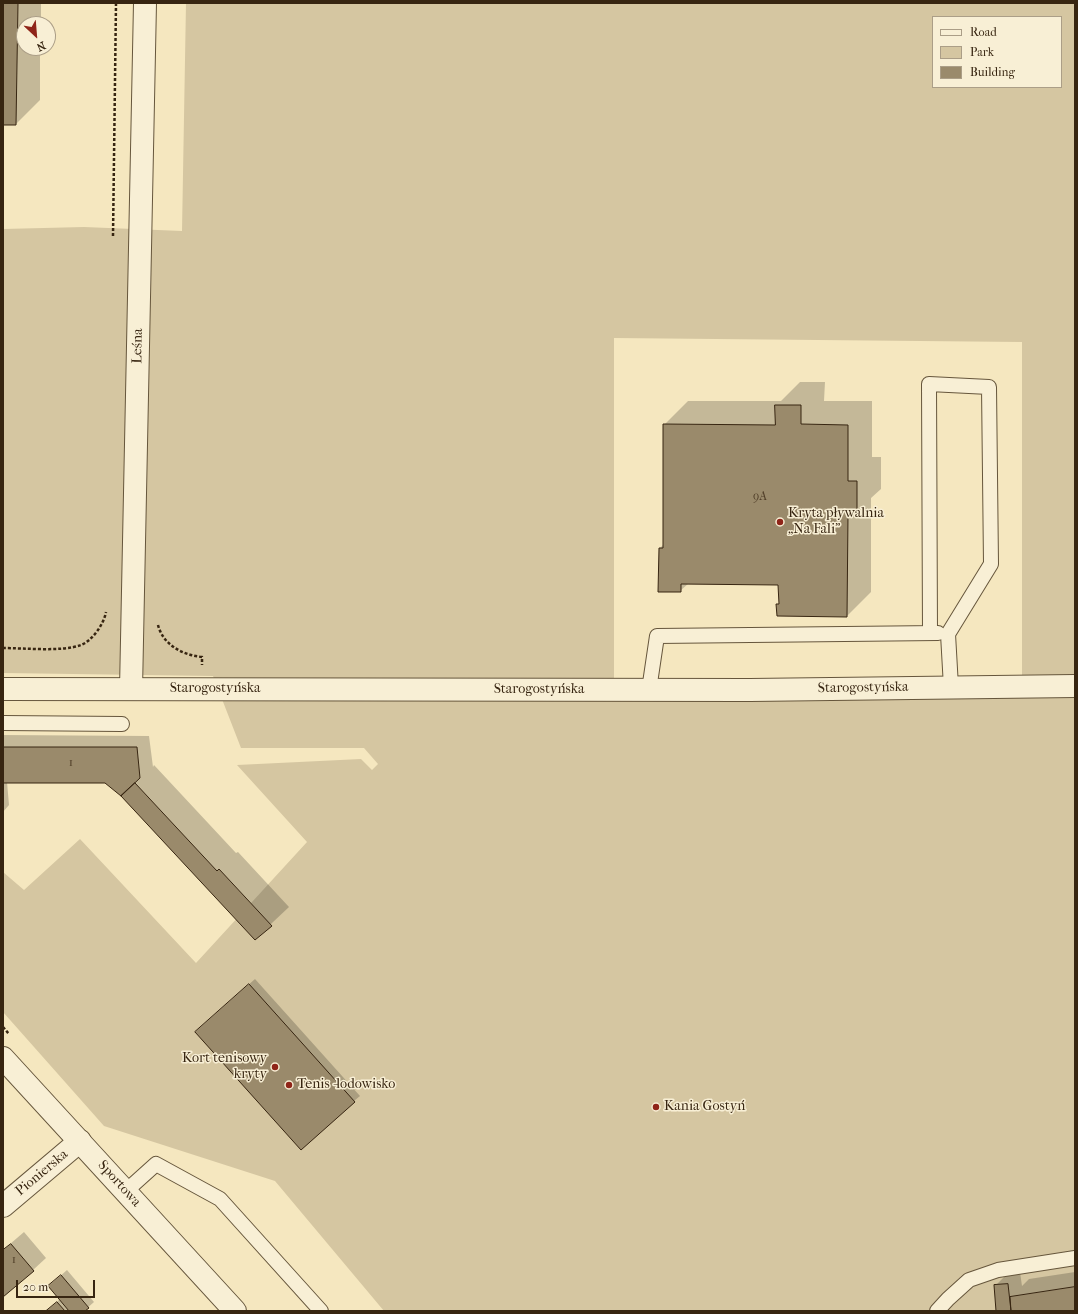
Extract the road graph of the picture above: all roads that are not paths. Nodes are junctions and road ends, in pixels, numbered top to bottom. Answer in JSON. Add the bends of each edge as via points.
{"nodes":[{"id":1,"x":145,"y":3,"type":"edge"},
{"id":2,"x":930,"y":633,"type":"junction"},
{"id":3,"x":948,"y":634,"type":"junction"},
{"id":4,"x":1075,"y":686,"type":"edge"},
{"id":5,"x":951,"y":687,"type":"junction"},
{"id":6,"x":3,"y":689,"type":"edge"},
{"id":7,"x":131,"y":689,"type":"junction"},
{"id":8,"x":649,"y":690,"type":"junction"},
{"id":9,"x":3,"y":723,"type":"edge"},
{"id":10,"x":122,"y":724,"type":"dead end"},
{"id":11,"x":3,"y":1058,"type":"edge"},
{"id":12,"x":80,"y":1141,"type":"junction"},
{"id":13,"x":126,"y":1191,"type":"junction"},
{"id":14,"x":3,"y":1206,"type":"edge"},
{"id":15,"x":1075,"y":1258,"type":"edge"},
{"id":16,"x":235,"y":1311,"type":"edge"},
{"id":17,"x":320,"y":1311,"type":"edge"},
{"id":18,"x":937,"y":1311,"type":"edge"}],
"edges":[{"from":1,"to":7,"type":"street","name":"Leśna"},
{"from":2,"to":3,"type":"lane"},
{"from":2,"to":3,"type":"lane","via":[[929,384],[989,387],[991,564]]},
{"from":2,"to":8,"type":"lane","via":[[657,636]]},
{"from":3,"to":5,"type":"lane"},
{"from":4,"to":5,"type":"street","name":"Starogostyńska"},
{"from":5,"to":8,"type":"street","name":"Starogostyńska"},
{"from":6,"to":7,"type":"street","name":"Starogostyńska"},
{"from":7,"to":8,"type":"street","name":"Starogostyńska"},
{"from":9,"to":10,"type":"lane"},
{"from":11,"to":12,"type":"street","name":"Sportowa"},
{"from":12,"to":13,"type":"street","name":"Sportowa"},
{"from":12,"to":14,"type":"street","name":"Pionierska"},
{"from":13,"to":16,"type":"street","name":"Sportowa"},
{"from":13,"to":17,"type":"lane","via":[[156,1164],[220,1199]]},
{"from":15,"to":18,"type":"lane","via":[[998,1270],[969,1280]]}]}
